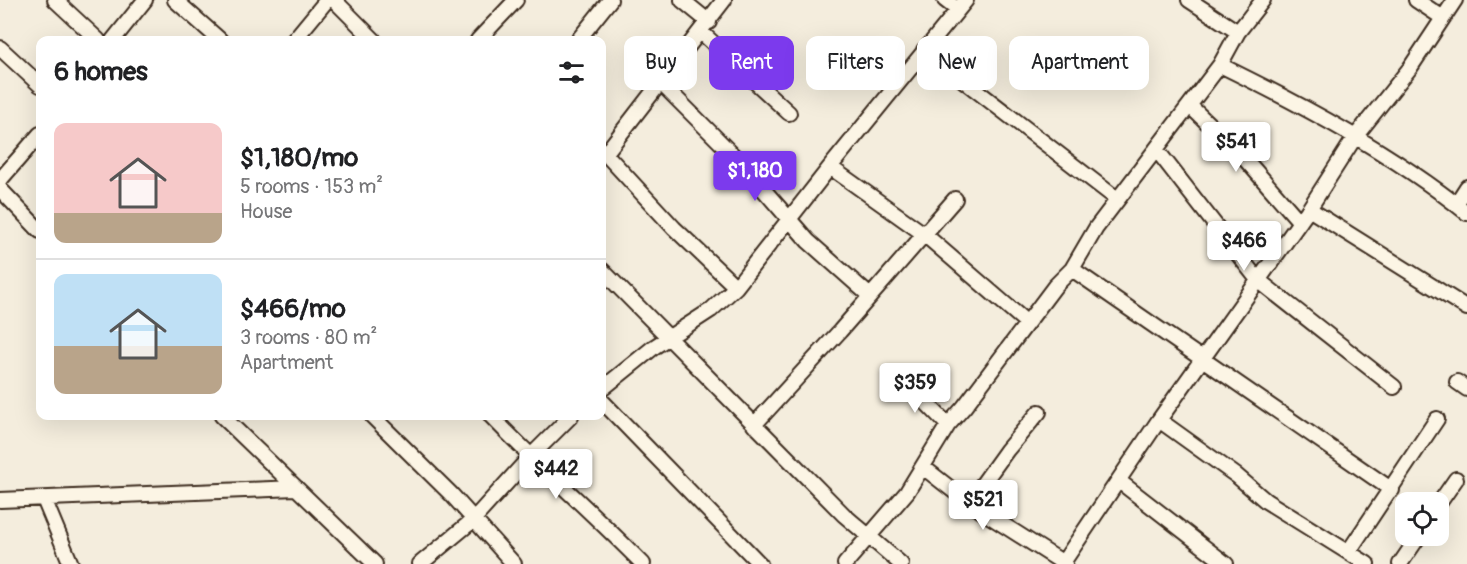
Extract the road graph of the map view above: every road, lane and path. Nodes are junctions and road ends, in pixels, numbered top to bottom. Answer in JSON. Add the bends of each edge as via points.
{"nodes":[{"id":1,"x":55,"y":0,"type":"edge"},
{"id":2,"x":146,"y":0,"type":"edge"},
{"id":3,"x":175,"y":0,"type":"edge"},
{"id":4,"x":327,"y":0,"type":"edge"},
{"id":5,"x":334,"y":0,"type":"edge"},
{"id":6,"x":515,"y":0,"type":"edge"},
{"id":7,"x":610,"y":0,"type":"edge"},
{"id":8,"x":682,"y":0,"type":"edge"},
{"id":9,"x":724,"y":0,"type":"edge"},
{"id":10,"x":945,"y":0,"type":"edge"},
{"id":11,"x":1189,"y":0,"type":"edge"},
{"id":12,"x":1263,"y":0,"type":"edge"},
{"id":13,"x":1416,"y":0,"type":"edge"},
{"id":14,"x":1455,"y":0,"type":"edge"},
{"id":15,"x":962,"y":5,"type":"edge"},
{"id":16,"x":1467,"y":8,"type":"edge"},
{"id":17,"x":1443,"y":18,"type":"junction"},
{"id":18,"x":704,"y":27,"type":"junction"},
{"id":19,"x":1238,"y":32,"type":"junction"},
{"id":20,"x":94,"y":36,"type":"edge"},
{"id":21,"x":116,"y":36,"type":"edge"},
{"id":22,"x":216,"y":36,"type":"edge"},
{"id":23,"x":297,"y":36,"type":"edge"},
{"id":24,"x":370,"y":36,"type":"edge"},
{"id":25,"x":488,"y":36,"type":"edge"},
{"id":26,"x":581,"y":36,"type":"edge"},
{"id":27,"x":697,"y":36,"type":"edge"},
{"id":28,"x":936,"y":36,"type":"edge"},
{"id":29,"x":0,"y":48,"type":"edge"},
{"id":30,"x":917,"y":59,"type":"edge"},
{"id":31,"x":1220,"y":65,"type":"junction"},
{"id":32,"x":36,"y":81,"type":"edge"},
{"id":33,"x":655,"y":90,"type":"edge"},
{"id":34,"x":668,"y":90,"type":"edge"},
{"id":35,"x":976,"y":90,"type":"edge"},
{"id":36,"x":1191,"y":107,"type":"junction"},
{"id":37,"x":789,"y":113,"type":"dead end"},
{"id":38,"x":1355,"y":137,"type":"junction"},
{"id":39,"x":36,"y":140,"type":"edge"},
{"id":40,"x":606,"y":148,"type":"edge"},
{"id":41,"x":1156,"y":150,"type":"junction"},
{"id":42,"x":606,"y":155,"type":"edge"},
{"id":43,"x":830,"y":167,"type":"junction"},
{"id":44,"x":1467,"y":187,"type":"edge"},
{"id":45,"x":1,"y":189,"type":"edge"},
{"id":46,"x":955,"y":199,"type":"dead end"},
{"id":47,"x":1117,"y":199,"type":"junction"},
{"id":48,"x":1456,"y":204,"type":"junction"},
{"id":49,"x":1309,"y":209,"type":"junction"},
{"id":50,"x":1467,"y":213,"type":"edge"},
{"id":51,"x":790,"y":219,"type":"junction"},
{"id":52,"x":1300,"y":222,"type":"junction"},
{"id":53,"x":36,"y":227,"type":"edge"},
{"id":54,"x":924,"y":234,"type":"junction"},
{"id":55,"x":1072,"y":268,"type":"junction"},
{"id":56,"x":606,"y":274,"type":"edge"},
{"id":57,"x":1258,"y":280,"type":"junction"},
{"id":58,"x":736,"y":287,"type":"junction"},
{"id":59,"x":870,"y":296,"type":"junction"},
{"id":60,"x":1467,"y":308,"type":"edge"},
{"id":61,"x":1027,"y":323,"type":"junction"},
{"id":62,"x":668,"y":337,"type":"junction"},
{"id":63,"x":1202,"y":359,"type":"junction"},
{"id":64,"x":904,"y":380,"type":"dead end"},
{"id":65,"x":606,"y":386,"type":"edge"},
{"id":66,"x":1394,"y":387,"type":"dead end"},
{"id":67,"x":606,"y":404,"type":"edge"},
{"id":68,"x":1039,"y":412,"type":"dead end"},
{"id":69,"x":1437,"y":419,"type":"dead end"},
{"id":70,"x":226,"y":420,"type":"edge"},
{"id":71,"x":376,"y":420,"type":"edge"},
{"id":72,"x":495,"y":420,"type":"edge"},
{"id":73,"x":567,"y":420,"type":"edge"},
{"id":74,"x":1158,"y":420,"type":"junction"},
{"id":75,"x":754,"y":425,"type":"junction"},
{"id":76,"x":948,"y":425,"type":"junction"},
{"id":77,"x":530,"y":457,"type":"junction"},
{"id":78,"x":923,"y":467,"type":"junction"},
{"id":79,"x":1456,"y":479,"type":"dead end"},
{"id":80,"x":1119,"y":481,"type":"junction"},
{"id":81,"x":296,"y":488,"type":"junction"},
{"id":82,"x":1392,"y":490,"type":"junction"},
{"id":83,"x":1447,"y":492,"type":"edge"},
{"id":84,"x":44,"y":499,"type":"junction"},
{"id":85,"x":0,"y":500,"type":"edge"},
{"id":86,"x":969,"y":503,"type":"junction"},
{"id":87,"x":472,"y":521,"type":"junction"},
{"id":88,"x":868,"y":536,"type":"junction"},
{"id":89,"x":1412,"y":546,"type":"edge"},
{"id":90,"x":1349,"y":551,"type":"junction"},
{"id":91,"x":71,"y":564,"type":"edge"},
{"id":92,"x":375,"y":564,"type":"edge"},
{"id":93,"x":420,"y":564,"type":"edge"},
{"id":94,"x":514,"y":564,"type":"edge"},
{"id":95,"x":643,"y":564,"type":"edge"},
{"id":96,"x":760,"y":564,"type":"edge"},
{"id":97,"x":845,"y":564,"type":"edge"},
{"id":98,"x":901,"y":564,"type":"edge"},
{"id":99,"x":1063,"y":564,"type":"edge"},
{"id":100,"x":1226,"y":564,"type":"edge"},
{"id":101,"x":1367,"y":564,"type":"edge"},
{"id":102,"x":1400,"y":564,"type":"edge"}],
"edges":[{"from":1,"to":20,"type":"street"},
{"from":2,"to":21,"type":"street"},
{"from":3,"to":22,"type":"street"},
{"from":4,"to":23,"type":"street"},
{"from":5,"to":24,"type":"street"},
{"from":6,"to":25,"type":"street"},
{"from":7,"to":26,"type":"street"},
{"from":8,"to":18,"type":"street"},
{"from":9,"to":18,"type":"street"},
{"from":10,"to":15,"type":"street"},
{"from":11,"to":19,"type":"street"},
{"from":12,"to":19,"type":"street"},
{"from":13,"to":17,"type":"street"},
{"from":14,"to":16,"type":"street"},
{"from":14,"to":17,"type":"street"},
{"from":15,"to":28,"type":"street"},
{"from":17,"to":38,"type":"street","via":[[1410,68]]},
{"from":18,"to":27,"type":"street"},
{"from":18,"to":37,"type":"street"},
{"from":19,"to":31,"type":"street"},
{"from":29,"to":32,"type":"street"},
{"from":30,"to":43,"type":"street"},
{"from":31,"to":36,"type":"street"},
{"from":31,"to":38,"type":"street","via":[[1302,105]]},
{"from":33,"to":40,"type":"street"},
{"from":34,"to":51,"type":"street"},
{"from":35,"to":47,"type":"street"},
{"from":36,"to":41,"type":"street"},
{"from":36,"to":52,"type":"street","via":[[1245,159]]},
{"from":38,"to":48,"type":"street"},
{"from":38,"to":49,"type":"street"},
{"from":39,"to":45,"type":"street"},
{"from":41,"to":47,"type":"street"},
{"from":41,"to":57,"type":"street"},
{"from":42,"to":58,"type":"street"},
{"from":43,"to":51,"type":"street"},
{"from":43,"to":54,"type":"street"},
{"from":44,"to":48,"type":"street"},
{"from":45,"to":53,"type":"street"},
{"from":46,"to":54,"type":"street"},
{"from":47,"to":55,"type":"street"},
{"from":48,"to":50,"type":"street"},
{"from":49,"to":52,"type":"street"},
{"from":49,"to":60,"type":"street"},
{"from":51,"to":58,"type":"street"},
{"from":51,"to":59,"type":"street","via":[[831,263]]},
{"from":52,"to":57,"type":"street"},
{"from":54,"to":59,"type":"street"},
{"from":54,"to":61,"type":"street"},
{"from":55,"to":61,"type":"street"},
{"from":55,"to":63,"type":"street"},
{"from":56,"to":62,"type":"street"},
{"from":57,"to":63,"type":"street"},
{"from":57,"to":66,"type":"street"},
{"from":58,"to":62,"type":"street","via":[[711,310]]},
{"from":59,"to":75,"type":"street"},
{"from":61,"to":76,"type":"street"},
{"from":62,"to":65,"type":"street"},
{"from":62,"to":75,"type":"street"},
{"from":63,"to":74,"type":"street"},
{"from":63,"to":82,"type":"street"},
{"from":64,"to":76,"type":"street"},
{"from":67,"to":96,"type":"street"},
{"from":68,"to":86,"type":"street"},
{"from":69,"to":82,"type":"street"},
{"from":70,"to":81,"type":"street"},
{"from":71,"to":87,"type":"street","via":[[451,494]]},
{"from":72,"to":77,"type":"street"},
{"from":73,"to":77,"type":"street"},
{"from":74,"to":80,"type":"street"},
{"from":74,"to":90,"type":"street","via":[[1266,501]]},
{"from":75,"to":88,"type":"street"},
{"from":76,"to":78,"type":"street"},
{"from":77,"to":87,"type":"street"},
{"from":77,"to":95,"type":"street"},
{"from":78,"to":86,"type":"street"},
{"from":78,"to":88,"type":"street","via":[[907,492]]},
{"from":79,"to":83,"type":"street"},
{"from":80,"to":99,"type":"street"},
{"from":80,"to":100,"type":"street"},
{"from":81,"to":84,"type":"street"},
{"from":81,"to":92,"type":"street"},
{"from":82,"to":90,"type":"street"},
{"from":84,"to":85,"type":"street"},
{"from":84,"to":91,"type":"street"},
{"from":86,"to":99,"type":"street"},
{"from":87,"to":93,"type":"street"},
{"from":87,"to":94,"type":"street"},
{"from":88,"to":97,"type":"street"},
{"from":88,"to":98,"type":"street"},
{"from":89,"to":102,"type":"street"},
{"from":90,"to":101,"type":"street"}]}
